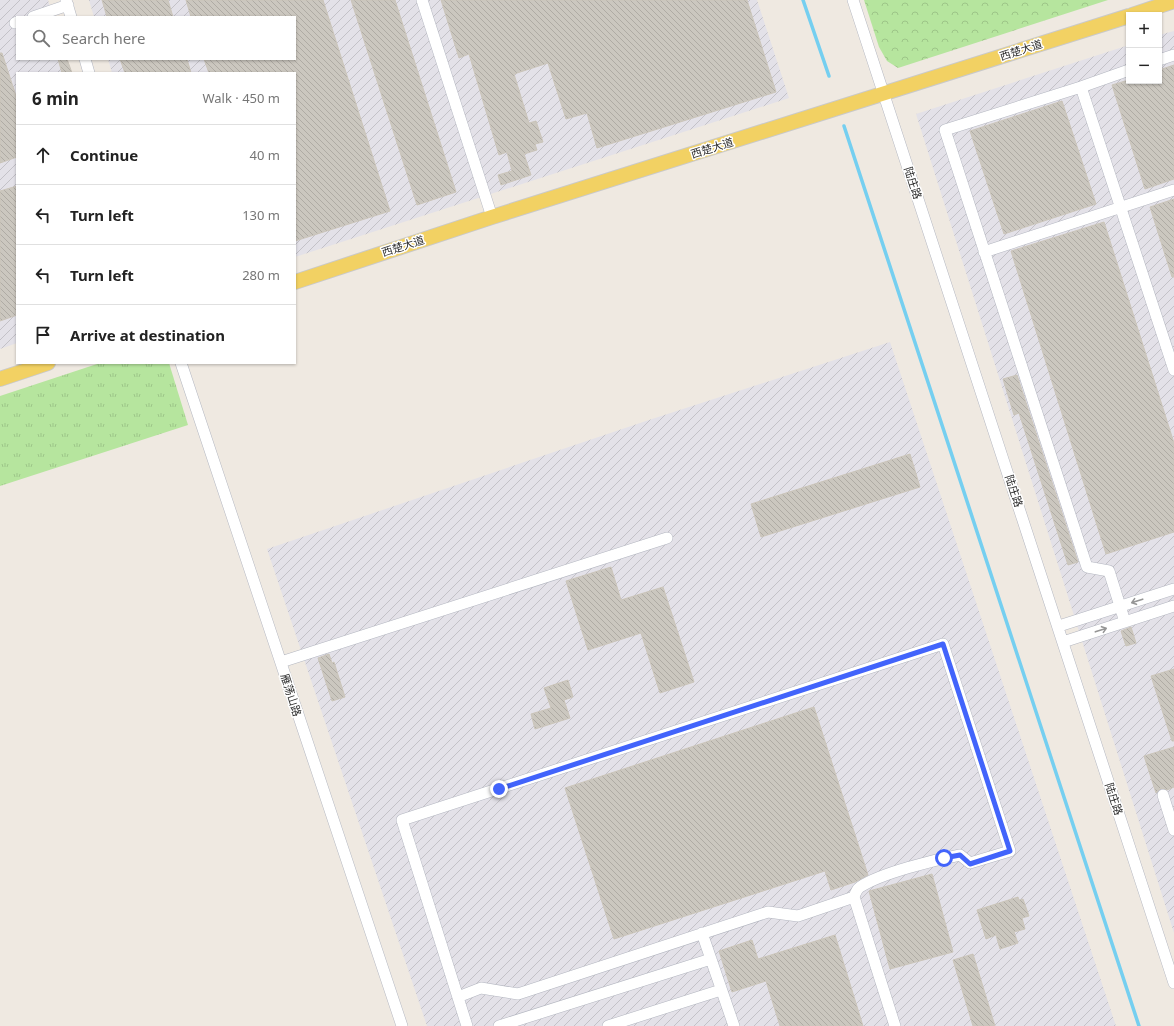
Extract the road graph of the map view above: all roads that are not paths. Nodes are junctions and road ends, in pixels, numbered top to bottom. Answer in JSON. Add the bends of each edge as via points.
{"nodes":[{"id":1,"x":422,"y":0,"type":"edge"},
{"id":2,"x":853,"y":0,"type":"edge"},
{"id":3,"x":1174,"y":2,"type":"edge"},
{"id":4,"x":67,"y":3,"type":"edge"},
{"id":5,"x":1140,"y":12,"type":"edge"},
{"id":6,"x":35,"y":16,"type":"edge"},
{"id":7,"x":71,"y":16,"type":"edge"},
{"id":8,"x":1126,"y":16,"type":"edge"},
{"id":9,"x":1174,"y":55,"type":"edge"},
{"id":10,"x":1162,"y":59,"type":"edge"},
{"id":11,"x":84,"y":60,"type":"edge"},
{"id":12,"x":1126,"y":71,"type":"edge"},
{"id":13,"x":89,"y":72,"type":"edge"},
{"id":14,"x":1081,"y":87,"type":"junction"},
{"id":15,"x":884,"y":94,"type":"junction"},
{"id":16,"x":1174,"y":190,"type":"edge"},
{"id":17,"x":1121,"y":208,"type":"junction"},
{"id":18,"x":492,"y":217,"type":"junction"},
{"id":19,"x":984,"y":252,"type":"junction"},
{"id":20,"x":296,"y":282,"type":"edge"},
{"id":21,"x":45,"y":364,"type":"edge"},
{"id":22,"x":182,"y":364,"type":"edge"},
{"id":23,"x":1174,"y":370,"type":"edge"},
{"id":24,"x":0,"y":379,"type":"edge"},
{"id":25,"x":667,"y":538,"type":"dead end"},
{"id":26,"x":1174,"y":589,"type":"edge"},
{"id":27,"x":1174,"y":606,"type":"edge"},
{"id":28,"x":1120,"y":607,"type":"junction"},
{"id":29,"x":1125,"y":622,"type":"junction"},
{"id":30,"x":1059,"y":626,"type":"junction"},
{"id":31,"x":1063,"y":642,"type":"junction"},
{"id":32,"x":281,"y":662,"type":"junction"},
{"id":33,"x":1163,"y":795,"type":"dead end"},
{"id":34,"x":1174,"y":830,"type":"edge"},
{"id":35,"x":854,"y":897,"type":"junction"},
{"id":36,"x":702,"y":933,"type":"junction"},
{"id":37,"x":711,"y":959,"type":"junction"},
{"id":38,"x":1174,"y":983,"type":"edge"},
{"id":39,"x":721,"y":990,"type":"junction"},
{"id":40,"x":458,"y":997,"type":"junction"},
{"id":41,"x":507,"y":1025,"type":"edge"},
{"id":42,"x":402,"y":1026,"type":"edge"},
{"id":43,"x":468,"y":1026,"type":"edge"},
{"id":44,"x":608,"y":1026,"type":"edge"},
{"id":45,"x":734,"y":1026,"type":"edge"},
{"id":46,"x":895,"y":1026,"type":"edge"}],
"edges":[{"from":1,"to":18,"type":"street"},
{"from":2,"to":15,"type":"street","name":"陆庄路"},
{"from":3,"to":5,"type":"main road","name":"西楚大道"},
{"from":4,"to":6,"type":"street"},
{"from":4,"to":7,"type":"street"},
{"from":8,"to":15,"type":"main road","name":"西楚大道"},
{"from":9,"to":10,"type":"street"},
{"from":11,"to":13,"type":"street"},
{"from":12,"to":14,"type":"street"},
{"from":14,"to":17,"type":"street"},
{"from":14,"to":19,"type":"street","via":[[945,130]]},
{"from":15,"to":18,"type":"main road","name":"西楚大道"},
{"from":15,"to":30,"type":"street","name":"陆庄路"},
{"from":16,"to":17,"type":"street"},
{"from":17,"to":19,"type":"street"},
{"from":17,"to":23,"type":"street"},
{"from":18,"to":20,"type":"main road","name":"西楚大道"},
{"from":19,"to":28,"type":"street","via":[[1087,567],[1109,571]]},
{"from":21,"to":24,"type":"main road"},
{"from":22,"to":32,"type":"street","name":"雁荡山路"},
{"from":25,"to":32,"type":"street"},
{"from":26,"to":28,"type":"street","one_way":true},
{"from":27,"to":29,"type":"street"},
{"from":28,"to":29,"type":"street"},
{"from":28,"to":30,"type":"street"},
{"from":31,"to":29,"type":"street","one_way":true},
{"from":30,"to":31,"type":"street","name":"陆庄路"},
{"from":31,"to":38,"type":"street","name":"陆庄路"},
{"from":32,"to":42,"type":"street","name":"雁荡山路"},
{"from":33,"to":34,"type":"street"},
{"from":35,"to":36,"type":"street","via":[[798,916],[768,912]]},
{"from":35,"to":40,"type":"street","via":[[858,888],[880,878],[944,858],[960,855],[970,864],[1010,851],[943,644],[402,820]]},
{"from":35,"to":46,"type":"street"},
{"from":36,"to":37,"type":"street"},
{"from":36,"to":40,"type":"street","via":[[518,994],[481,988]]},
{"from":37,"to":39,"type":"street"},
{"from":37,"to":41,"type":"street"},
{"from":39,"to":44,"type":"street"},
{"from":39,"to":45,"type":"street"},
{"from":40,"to":43,"type":"street"}]}
